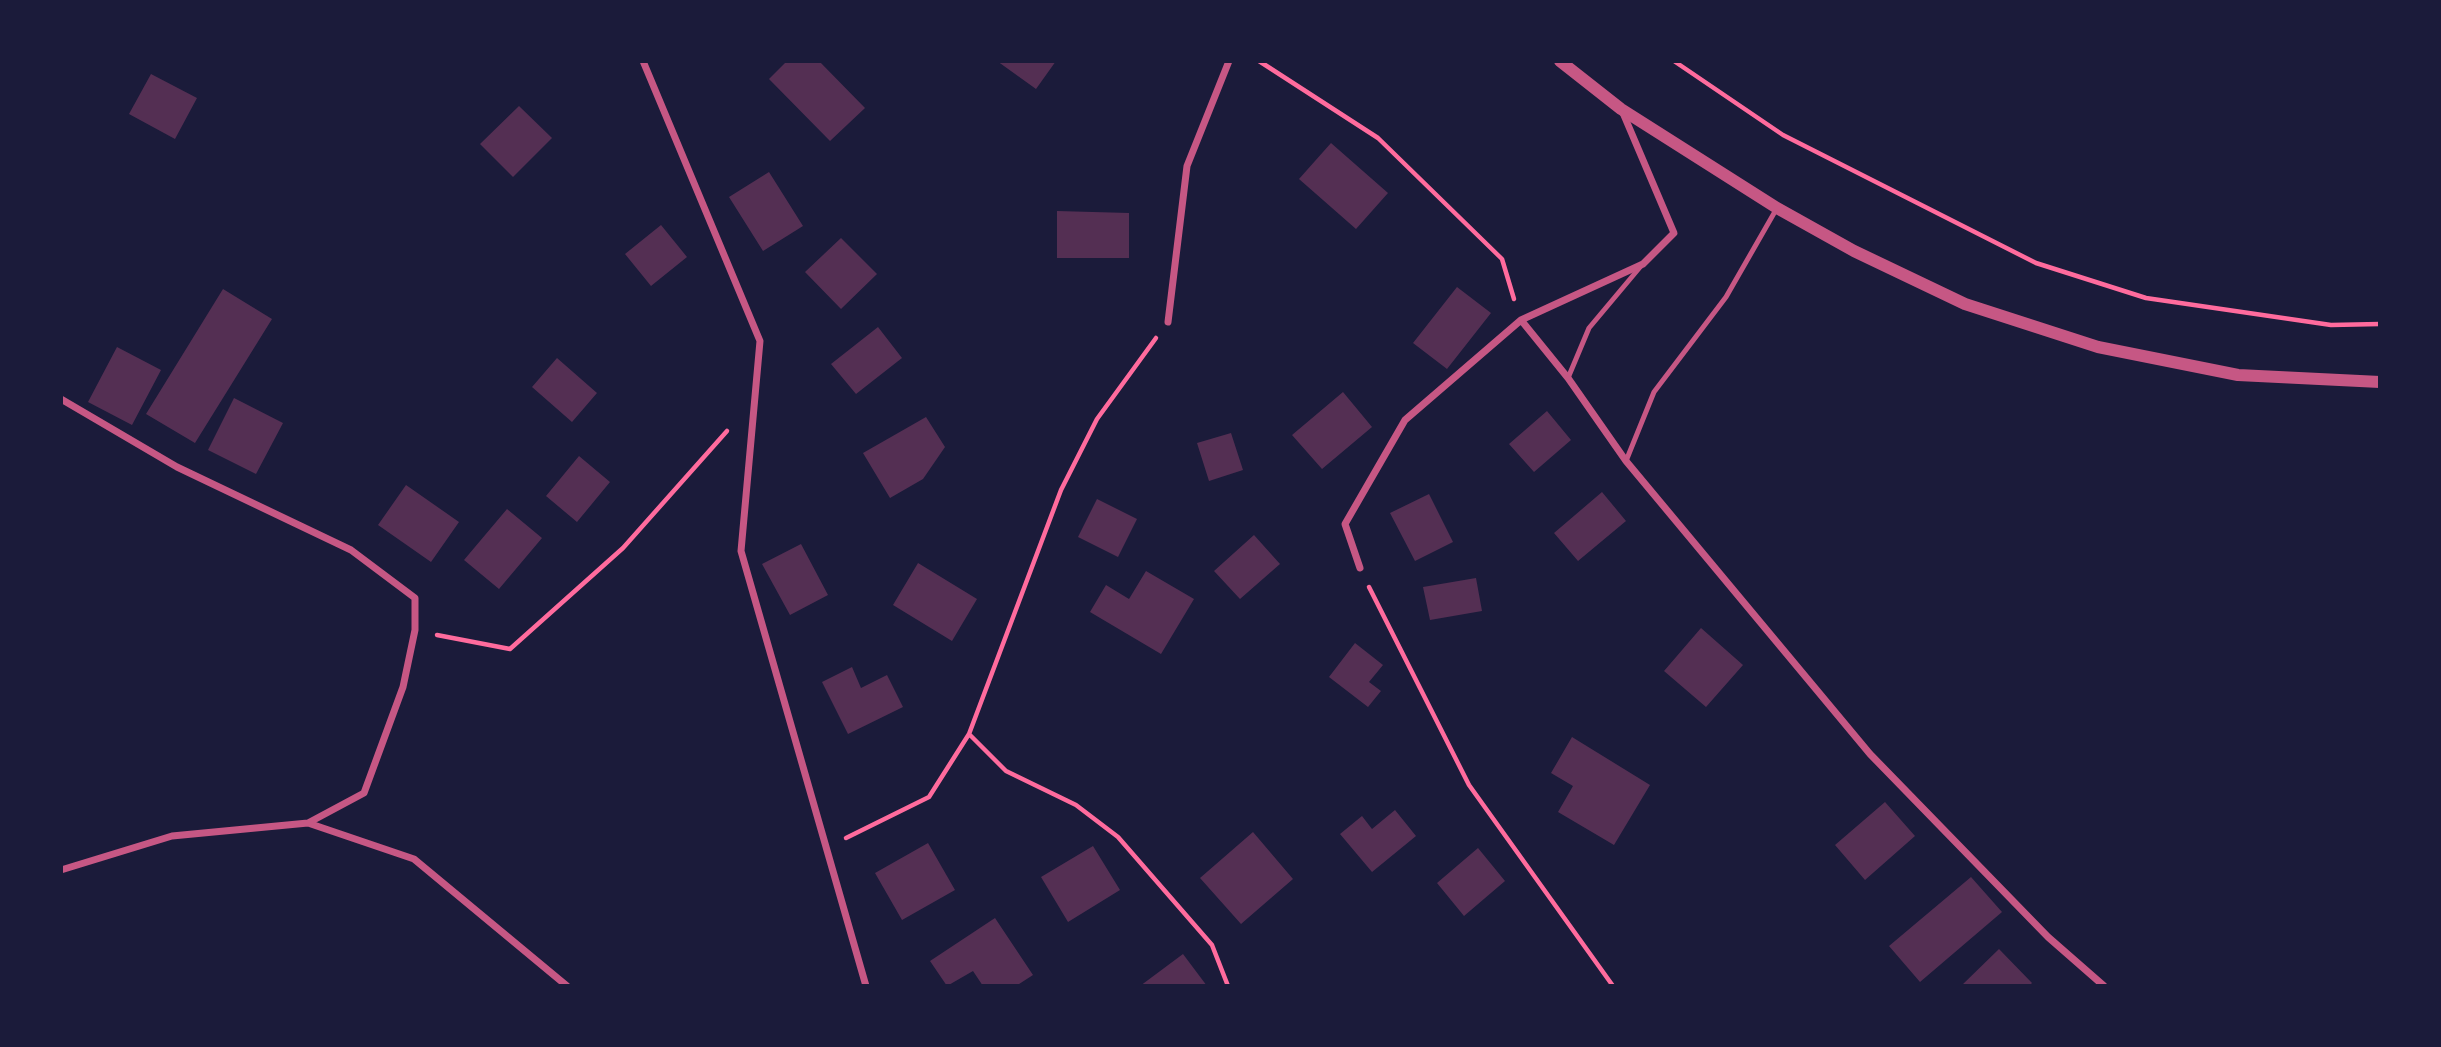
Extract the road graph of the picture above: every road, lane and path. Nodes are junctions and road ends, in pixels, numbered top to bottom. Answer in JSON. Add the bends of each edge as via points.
{"nodes":[{"id":1,"x":643,"y":61,"type":"edge"},
{"id":2,"x":1229,"y":61,"type":"edge"},
{"id":3,"x":1259,"y":61,"type":"edge"},
{"id":4,"x":1560,"y":61,"type":"edge"},
{"id":5,"x":1674,"y":61,"type":"edge"},
{"id":6,"x":1621,"y":109,"type":"junction"},
{"id":7,"x":1777,"y":208,"type":"junction"},
{"id":8,"x":1643,"y":264,"type":"junction"},
{"id":9,"x":1521,"y":320,"type":"junction"},
{"id":10,"x":1168,"y":322,"type":"joint"},
{"id":11,"x":2380,"y":324,"type":"edge"},
{"id":12,"x":1568,"y":378,"type":"junction"},
{"id":13,"x":2380,"y":382,"type":"edge"},
{"id":14,"x":61,"y":399,"type":"edge"},
{"id":15,"x":754,"y":400,"type":"junction"},
{"id":16,"x":1626,"y":461,"type":"junction"},
{"id":17,"x":1360,"y":568,"type":"joint"},
{"id":18,"x":415,"y":630,"type":"junction"},
{"id":19,"x":969,"y":734,"type":"junction"},
{"id":20,"x":308,"y":822,"type":"junction"},
{"id":21,"x":827,"y":847,"type":"junction"},
{"id":22,"x":61,"y":870,"type":"edge"},
{"id":23,"x":567,"y":986,"type":"edge"},
{"id":24,"x":866,"y":986,"type":"edge"},
{"id":25,"x":1228,"y":986,"type":"edge"},
{"id":26,"x":1613,"y":986,"type":"edge"},
{"id":27,"x":2104,"y":986,"type":"edge"}],
"edges":[{"from":1,"to":15,"type":"street","via":[[760,341]]},
{"from":2,"to":10,"type":"street","via":[[1187,166]]},
{"from":3,"to":9,"type":"path","via":[[1378,138],[1502,259]]},
{"from":4,"to":6,"type":"street"},
{"from":5,"to":11,"type":"path","via":[[1783,135],[2036,263],[2146,298],[2331,324]]},
{"from":6,"to":7,"type":"street"},
{"from":6,"to":8,"type":"street","via":[[1674,233]]},
{"from":7,"to":13,"type":"street","via":[[1965,304],[2098,347],[2238,375]]},
{"from":7,"to":16,"type":"lane","via":[[1726,298],[1654,392]]},
{"from":8,"to":9,"type":"street"},
{"from":8,"to":12,"type":"lane","via":[[1589,328]]},
{"from":9,"to":12,"type":"street"},
{"from":9,"to":17,"type":"street","via":[[1405,420],[1345,524]]},
{"from":10,"to":19,"type":"path","via":[[1097,419],[1061,490]]},
{"from":12,"to":16,"type":"street"},
{"from":14,"to":18,"type":"street","via":[[177,467],[351,550],[415,598]]},
{"from":15,"to":18,"type":"path","via":[[623,548],[510,649]]},
{"from":15,"to":21,"type":"street","via":[[741,551]]},
{"from":16,"to":27,"type":"street","via":[[1870,754],[2048,937]]},
{"from":17,"to":26,"type":"path","via":[[1469,785]]},
{"from":18,"to":20,"type":"street","via":[[403,687],[364,793]]},
{"from":19,"to":21,"type":"path","via":[[929,797]]},
{"from":19,"to":25,"type":"path","via":[[1006,771],[1076,804],[1118,837],[1212,945]]},
{"from":20,"to":22,"type":"street","via":[[172,836]]},
{"from":20,"to":23,"type":"street","via":[[414,859]]},
{"from":21,"to":24,"type":"street"}]}
